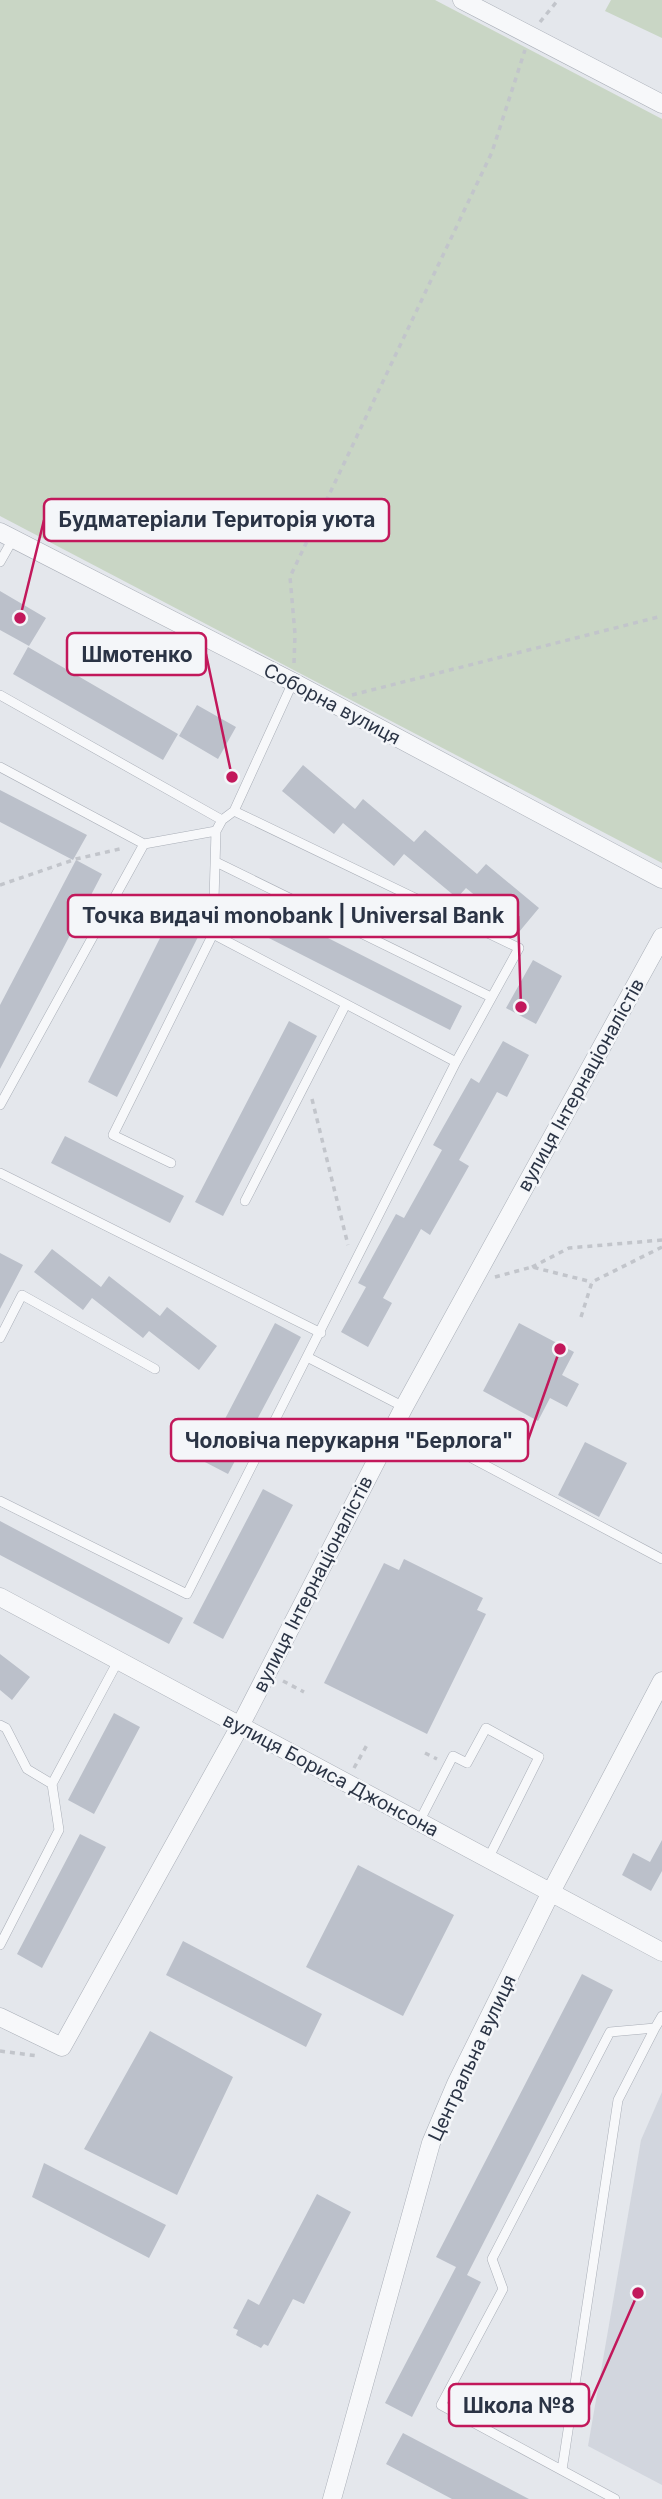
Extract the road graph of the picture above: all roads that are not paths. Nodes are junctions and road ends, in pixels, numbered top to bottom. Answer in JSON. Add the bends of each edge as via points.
{"nodes":[{"id":1,"x":462,"y":0,"type":"edge"},
{"id":2,"x":662,"y":104,"type":"edge"},
{"id":3,"x":6,"y":536,"type":"edge"},
{"id":4,"x":0,"y":562,"type":"edge"},
{"id":5,"x":293,"y":682,"type":"junction"},
{"id":6,"x":0,"y":695,"type":"edge"},
{"id":7,"x":0,"y":767,"type":"edge"},
{"id":8,"x":234,"y":811,"type":"junction"},
{"id":9,"x":222,"y":820,"type":"junction"},
{"id":10,"x":216,"y":831,"type":"junction"},
{"id":11,"x":144,"y":844,"type":"junction"},
{"id":12,"x":216,"y":862,"type":"junction"},
{"id":13,"x":662,"y":879,"type":"edge"},
{"id":14,"x":213,"y":934,"type":"junction"},
{"id":15,"x":662,"y":937,"type":"edge"},
{"id":16,"x":491,"y":997,"type":"junction"},
{"id":17,"x":346,"y":1004,"type":"junction"},
{"id":18,"x":456,"y":1062,"type":"junction"},
{"id":19,"x":0,"y":1105,"type":"edge"},
{"id":20,"x":171,"y":1163,"type":"dead end"},
{"id":21,"x":0,"y":1173,"type":"edge"},
{"id":22,"x":244,"y":1201,"type":"dead end"},
{"id":23,"x":321,"y":1333,"type":"junction"},
{"id":24,"x":0,"y":1338,"type":"edge"},
{"id":25,"x":309,"y":1358,"type":"junction"},
{"id":26,"x":155,"y":1369,"type":"dead end"},
{"id":27,"x":401,"y":1413,"type":"junction"},
{"id":28,"x":0,"y":1500,"type":"edge"},
{"id":29,"x":662,"y":1559,"type":"edge"},
{"id":30,"x":0,"y":1597,"type":"edge"},
{"id":31,"x":118,"y":1661,"type":"junction"},
{"id":32,"x":662,"y":1681,"type":"edge"},
{"id":33,"x":0,"y":1725,"type":"edge"},
{"id":34,"x":240,"y":1726,"type":"junction"},
{"id":35,"x":52,"y":1784,"type":"junction"},
{"id":36,"x":419,"y":1822,"type":"junction"},
{"id":37,"x":488,"y":1859,"type":"junction"},
{"id":38,"x":551,"y":1892,"type":"junction"},
{"id":39,"x":0,"y":1945,"type":"edge"},
{"id":40,"x":662,"y":1952,"type":"edge"},
{"id":41,"x":662,"y":2015,"type":"edge"},
{"id":42,"x":0,"y":2017,"type":"edge"},
{"id":43,"x":655,"y":2028,"type":"junction"},
{"id":44,"x":562,"y":2470,"type":"junction"},
{"id":45,"x":332,"y":2499,"type":"edge"},
{"id":46,"x":615,"y":2499,"type":"edge"}],
"edges":[{"from":1,"to":2,"type":"street"},
{"from":3,"to":4,"type":"lane"},
{"from":3,"to":5,"type":"street","name":"Соборна вулиця"},
{"from":5,"to":8,"type":"lane"},
{"from":5,"to":13,"type":"street","name":"Соборна вулиця"},
{"from":6,"to":9,"type":"lane"},
{"from":7,"to":11,"type":"lane"},
{"from":8,"to":9,"type":"lane"},
{"from":8,"to":16,"type":"lane","via":[[519,948]]},
{"from":9,"to":10,"type":"lane"},
{"from":10,"to":11,"type":"lane"},
{"from":10,"to":12,"type":"lane"},
{"from":11,"to":19,"type":"lane"},
{"from":12,"to":14,"type":"lane"},
{"from":12,"to":16,"type":"lane"},
{"from":14,"to":17,"type":"lane"},
{"from":14,"to":20,"type":"lane","via":[[113,1135]]},
{"from":15,"to":27,"type":"street","name":"вулиця Інтернаціоналістів"},
{"from":16,"to":18,"type":"lane"},
{"from":17,"to":18,"type":"lane"},
{"from":17,"to":22,"type":"lane"},
{"from":18,"to":23,"type":"lane"},
{"from":21,"to":23,"type":"lane"},
{"from":23,"to":25,"type":"lane"},
{"from":24,"to":26,"type":"lane","via":[[22,1295]]},
{"from":25,"to":27,"type":"lane"},
{"from":25,"to":28,"type":"lane","via":[[187,1594]]},
{"from":27,"to":29,"type":"lane"},
{"from":27,"to":34,"type":"street","name":"вулиця Інтернаціоналістів"},
{"from":30,"to":31,"type":"street","name":"вулиця Бориса Джонсона"},
{"from":31,"to":34,"type":"street","name":"вулиця Бориса Джонсона"},
{"from":31,"to":35,"type":"lane"},
{"from":32,"to":38,"type":"street","name":"Центральна вулиця"},
{"from":33,"to":35,"type":"lane","via":[[6,1728],[27,1769]]},
{"from":34,"to":36,"type":"street","name":"вулиця Бориса Джонсона"},
{"from":34,"to":42,"type":"street","name":"вулиця Інтернаціоналістів","via":[[62,2047]]},
{"from":35,"to":39,"type":"lane","via":[[58,1829]]},
{"from":36,"to":37,"type":"street","name":"вулиця Бориса Джонсона"},
{"from":36,"to":37,"type":"lane","via":[[453,1756],[467,1763],[486,1728],[529,1751],[539,1757]]},
{"from":37,"to":38,"type":"street","name":"вулиця Бориса Джонсона"},
{"from":38,"to":40,"type":"street","name":"вулиця Бориса Джонсона"},
{"from":38,"to":45,"type":"street","name":"Центральна вулиця","via":[[431,2143]]},
{"from":41,"to":43,"type":"lane"},
{"from":43,"to":44,"type":"lane","via":[[618,2100]]},
{"from":43,"to":44,"type":"lane","via":[[610,2032],[492,2259],[503,2290],[441,2405]]},
{"from":44,"to":46,"type":"lane"}]}
